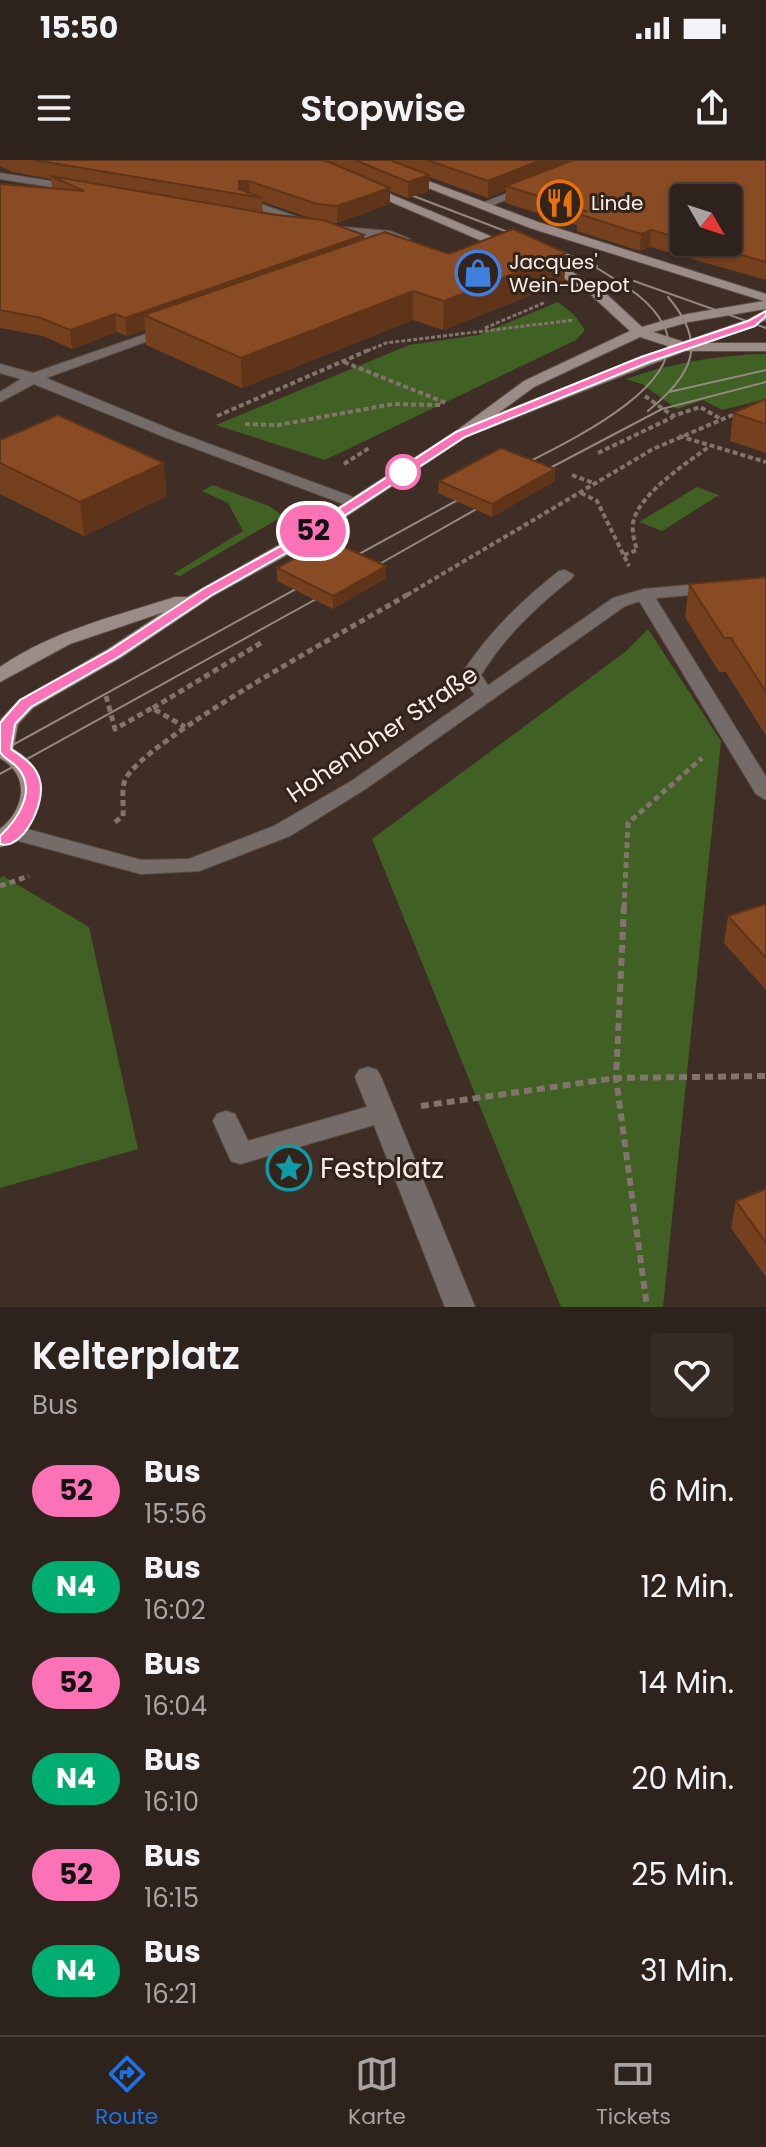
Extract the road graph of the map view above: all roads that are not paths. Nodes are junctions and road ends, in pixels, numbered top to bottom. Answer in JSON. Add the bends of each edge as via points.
{"nodes":[{"id":1,"x":362,"y":160,"type":"edge"},
{"id":2,"x":0,"y":176,"type":"edge"},
{"id":3,"x":355,"y":183,"type":"edge"},
{"id":4,"x":540,"y":183,"type":"edge"},
{"id":5,"x":88,"y":191,"type":"edge"},
{"id":6,"x":246,"y":202,"type":"edge"},
{"id":7,"x":481,"y":206,"type":"junction"},
{"id":8,"x":264,"y":222,"type":"edge"},
{"id":9,"x":328,"y":230,"type":"junction"},
{"id":10,"x":384,"y":252,"type":"edge"},
{"id":11,"x":766,"y":298,"type":"edge"},
{"id":12,"x":766,"y":305,"type":"edge"},
{"id":13,"x":766,"y":314,"type":"edge"},
{"id":14,"x":180,"y":327,"type":"edge"},
{"id":15,"x":639,"y":332,"type":"junction"},
{"id":16,"x":686,"y":347,"type":"junction"},
{"id":17,"x":766,"y":347,"type":"edge"},
{"id":18,"x":0,"y":368,"type":"edge"},
{"id":19,"x":33,"y":378,"type":"junction"},
{"id":20,"x":0,"y":398,"type":"edge"},
{"id":21,"x":461,"y":434,"type":"junction"},
{"id":22,"x":355,"y":503,"type":"junction"},
{"id":23,"x":565,"y":575,"type":"dead end"},
{"id":24,"x":766,"y":583,"type":"edge"},
{"id":25,"x":207,"y":592,"type":"junction"},
{"id":26,"x":644,"y":594,"type":"junction"},
{"id":27,"x":0,"y":676,"type":"edge"},
{"id":28,"x":486,"y":697,"type":"junction"},
{"id":29,"x":2,"y":750,"type":"edge"},
{"id":30,"x":766,"y":794,"type":"edge"},
{"id":31,"x":6,"y":836,"type":"edge"},
{"id":32,"x":368,"y":1077,"type":"dead end"},
{"id":33,"x":383,"y":1112,"type":"junction"},
{"id":34,"x":226,"y":1121,"type":"dead end"},
{"id":35,"x":460,"y":1307,"type":"edge"}],
"edges":[{"from":1,"to":7,"type":"main road"},
{"from":2,"to":5,"type":"street"},
{"from":3,"to":15,"type":"main road","via":[[515,248],[596,292]]},
{"from":4,"to":7,"type":"street"},
{"from":6,"to":9,"type":"street"},
{"from":7,"to":11,"type":"main road"},
{"from":8,"to":9,"type":"street"},
{"from":9,"to":10,"type":"street","via":[[412,242]]},
{"from":12,"to":15,"type":"main road"},
{"from":13,"to":16,"type":"main road"},
{"from":14,"to":19,"type":"street"},
{"from":15,"to":16,"type":"main road"},
{"from":15,"to":21,"type":"main road","via":[[529,384]]},
{"from":16,"to":17,"type":"main road"},
{"from":16,"to":21,"type":"main road"},
{"from":18,"to":19,"type":"street"},
{"from":19,"to":20,"type":"street"},
{"from":19,"to":22,"type":"street"},
{"from":21,"to":22,"type":"main road"},
{"from":22,"to":25,"type":"main road"},
{"from":23,"to":28,"type":"street","via":[[491,641],[471,675]]},
{"from":24,"to":26,"type":"street","name":"Hohenloher Straße"},
{"from":25,"to":27,"type":"main road","via":[[72,638]]},
{"from":25,"to":29,"type":"main road","via":[[26,704],[8,723]]},
{"from":26,"to":28,"type":"street","name":"Hohenloher Straße","via":[[619,602]]},
{"from":26,"to":30,"type":"street"},
{"from":28,"to":31,"type":"street","name":"Hohenloher Straße","via":[[282,831],[191,866],[141,867]]},
{"from":29,"to":31,"type":"main road","via":[[32,778],[33,795],[28,814]]},
{"from":32,"to":33,"type":"street"},
{"from":33,"to":34,"type":"street","via":[[240,1154]]},
{"from":33,"to":35,"type":"street"}]}
